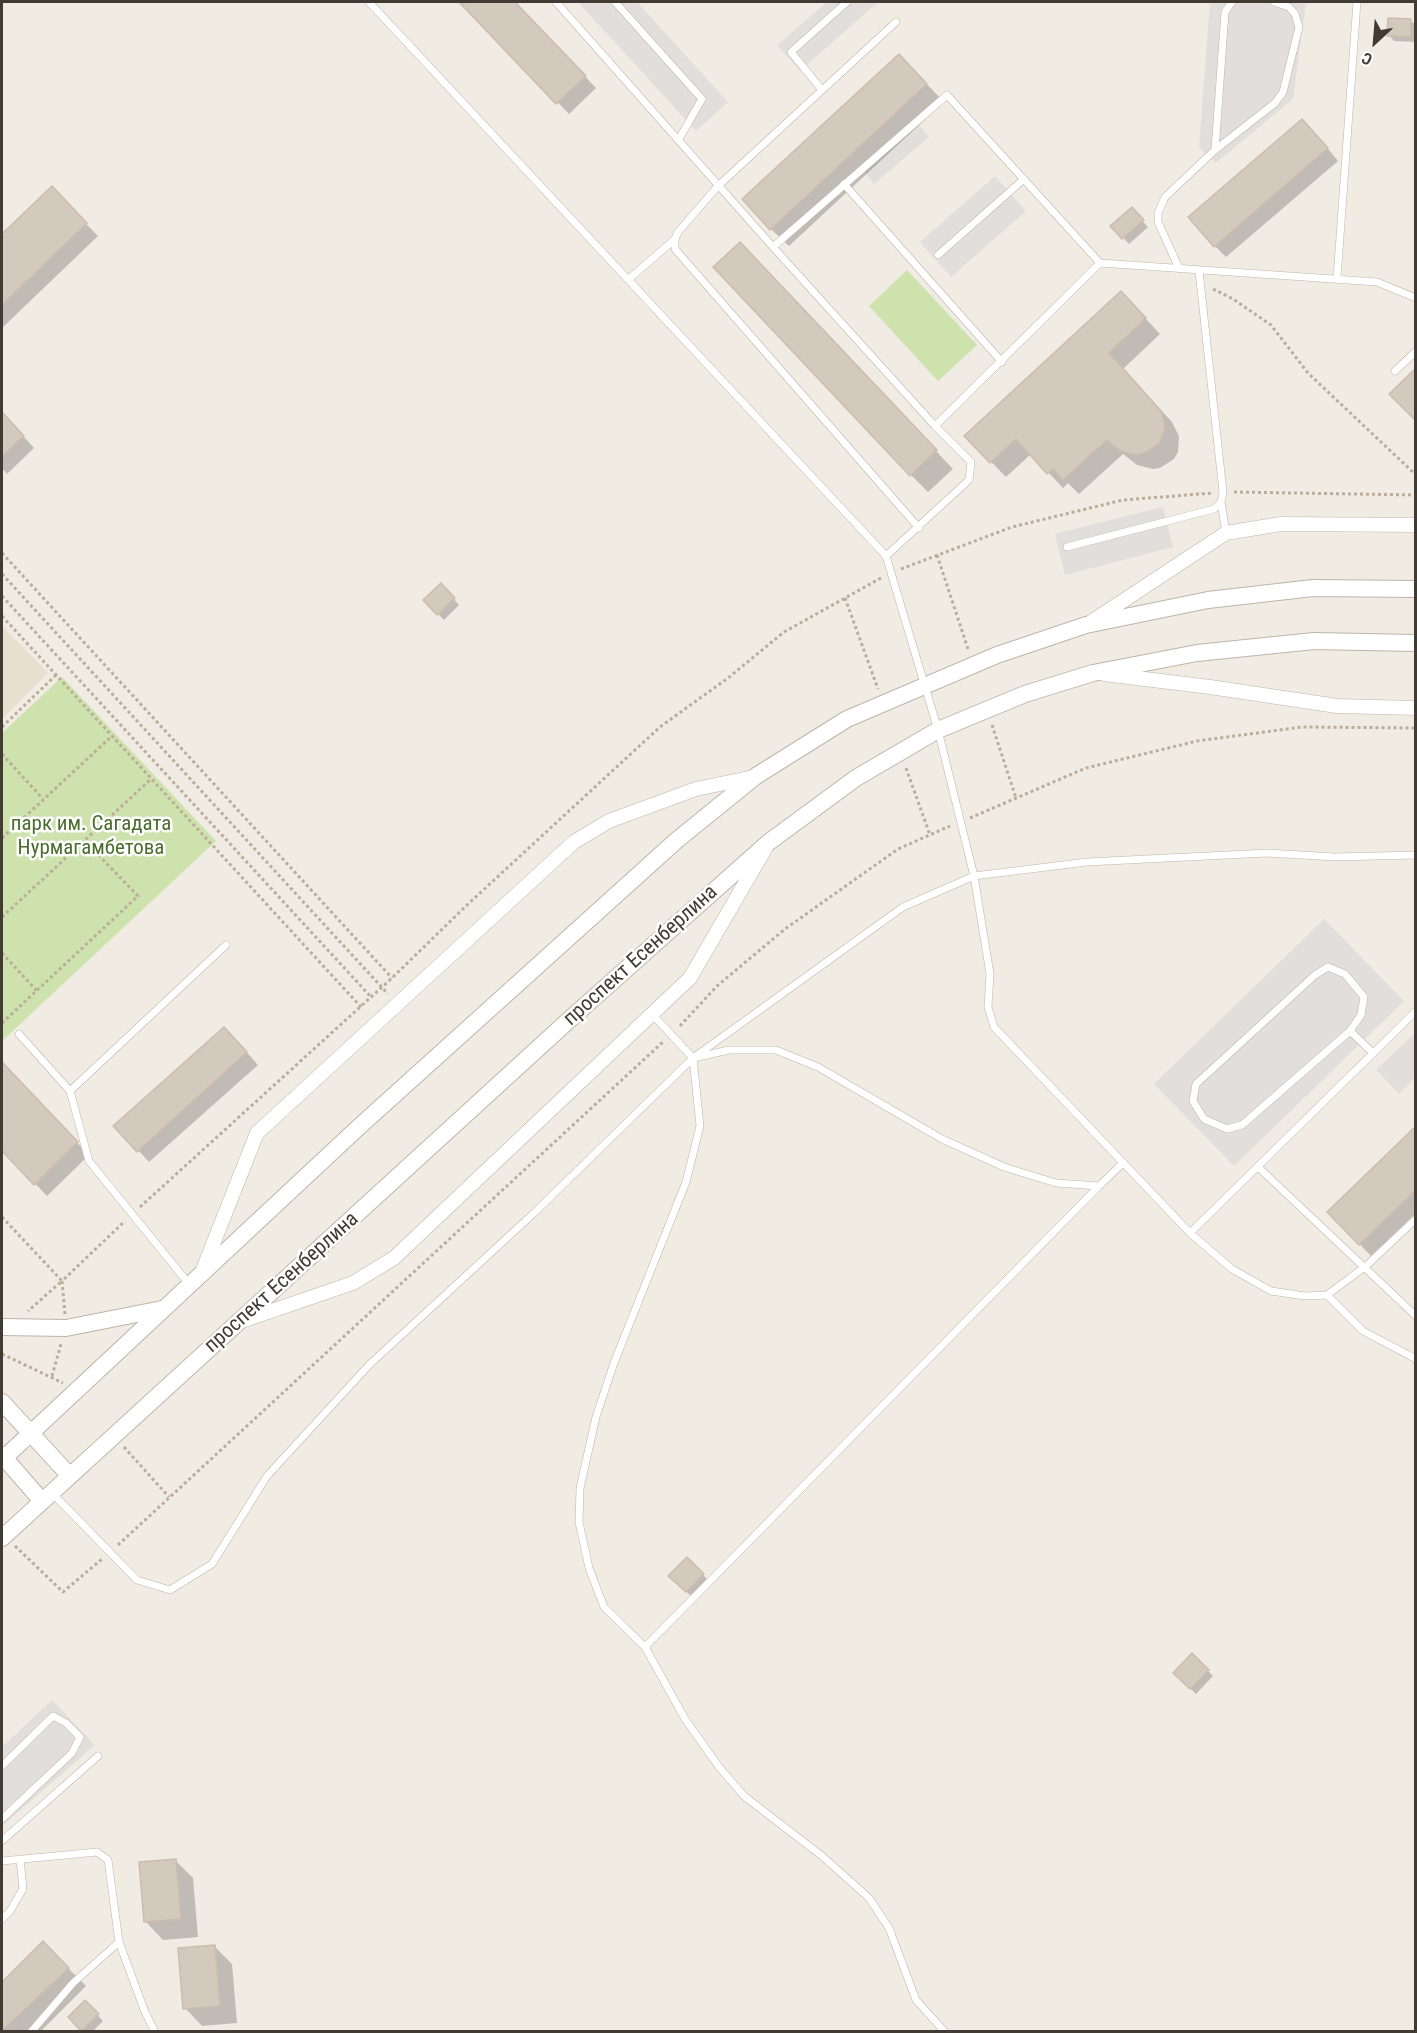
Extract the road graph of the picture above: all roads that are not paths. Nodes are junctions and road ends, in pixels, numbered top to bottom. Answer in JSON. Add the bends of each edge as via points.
{"nodes":[{"id":1,"x":369,"y":2,"type":"edge"},
{"id":2,"x":615,"y":2,"type":"edge"},
{"id":3,"x":847,"y":2,"type":"edge"},
{"id":4,"x":1232,"y":2,"type":"edge"},
{"id":5,"x":1274,"y":2,"type":"edge"},
{"id":6,"x":1357,"y":2,"type":"edge"},
{"id":7,"x":560,"y":3,"type":"edge"},
{"id":8,"x":897,"y":22,"type":"dead end"},
{"id":9,"x":822,"y":90,"type":"junction"},
{"id":10,"x":679,"y":139,"type":"junction"},
{"id":11,"x":1215,"y":150,"type":"junction"},
{"id":12,"x":1024,"y":179,"type":"junction"},
{"id":13,"x":844,"y":184,"type":"junction"},
{"id":14,"x":718,"y":186,"type":"junction"},
{"id":15,"x":675,"y":239,"type":"junction"},
{"id":16,"x":773,"y":247,"type":"junction"},
{"id":17,"x":938,"y":255,"type":"dead end"},
{"id":18,"x":1100,"y":263,"type":"junction"},
{"id":19,"x":1179,"y":268,"type":"junction"},
{"id":20,"x":1199,"y":271,"type":"junction"},
{"id":21,"x":1337,"y":278,"type":"junction"},
{"id":22,"x":629,"y":279,"type":"junction"},
{"id":23,"x":1416,"y":298,"type":"edge"},
{"id":24,"x":1416,"y":351,"type":"edge"},
{"id":25,"x":1002,"y":362,"type":"junction"},
{"id":26,"x":1395,"y":371,"type":"dead end"},
{"id":27,"x":935,"y":426,"type":"junction"},
{"id":28,"x":1221,"y":502,"type":"junction"},
{"id":29,"x":1416,"y":525,"type":"edge"},
{"id":30,"x":920,"y":528,"type":"junction"},
{"id":31,"x":1226,"y":533,"type":"junction"},
{"id":32,"x":1068,"y":547,"type":"dead end"},
{"id":33,"x":886,"y":556,"type":"junction"},
{"id":34,"x":1416,"y":589,"type":"edge"},
{"id":35,"x":1086,"y":625,"type":"junction"},
{"id":36,"x":1416,"y":643,"type":"edge"},
{"id":37,"x":1093,"y":673,"type":"junction"},
{"id":38,"x":923,"y":685,"type":"junction"},
{"id":39,"x":1416,"y":708,"type":"edge"},
{"id":40,"x":938,"y":730,"type":"junction"},
{"id":41,"x":756,"y":776,"type":"junction"},
{"id":42,"x":769,"y":842,"type":"junction"},
{"id":43,"x":1416,"y":855,"type":"edge"},
{"id":44,"x":974,"y":876,"type":"junction"},
{"id":45,"x":226,"y":945,"type":"dead end"},
{"id":46,"x":1416,"y":1011,"type":"edge"},
{"id":47,"x":652,"y":1014,"type":"junction"},
{"id":48,"x":1350,"y":1031,"type":"junction"},
{"id":49,"x":19,"y":1034,"type":"dead end"},
{"id":50,"x":1372,"y":1052,"type":"junction"},
{"id":51,"x":693,"y":1058,"type":"junction"},
{"id":52,"x":70,"y":1091,"type":"junction"},
{"id":53,"x":1124,"y":1163,"type":"junction"},
{"id":54,"x":1258,"y":1167,"type":"junction"},
{"id":55,"x":1099,"y":1186,"type":"junction"},
{"id":56,"x":1416,"y":1220,"type":"edge"},
{"id":57,"x":1190,"y":1233,"type":"junction"},
{"id":58,"x":1366,"y":1266,"type":"junction"},
{"id":59,"x":202,"y":1273,"type":"junction"},
{"id":60,"x":189,"y":1284,"type":"junction"},
{"id":61,"x":1328,"y":1295,"type":"junction"},
{"id":62,"x":163,"y":1309,"type":"junction"},
{"id":63,"x":1416,"y":1316,"type":"edge"},
{"id":64,"x":240,"y":1322,"type":"junction"},
{"id":65,"x":5,"y":1327,"type":"edge"},
{"id":66,"x":1416,"y":1359,"type":"edge"},
{"id":67,"x":2,"y":1402,"type":"edge"},
{"id":68,"x":31,"y":1432,"type":"junction"},
{"id":69,"x":2,"y":1458,"type":"edge"},
{"id":70,"x":69,"y":1475,"type":"junction"},
{"id":71,"x":46,"y":1496,"type":"junction"},
{"id":72,"x":8,"y":1542,"type":"edge"},
{"id":73,"x":645,"y":1647,"type":"junction"},
{"id":74,"x":98,"y":1756,"type":"dead end"},
{"id":75,"x":2,"y":1766,"type":"edge"},
{"id":76,"x":2,"y":1819,"type":"edge"},
{"id":77,"x":2,"y":1841,"type":"edge"},
{"id":78,"x":20,"y":1859,"type":"junction"},
{"id":79,"x":2,"y":1860,"type":"edge"},
{"id":80,"x":2,"y":1919,"type":"edge"},
{"id":81,"x":119,"y":1942,"type":"junction"},
{"id":82,"x":31,"y":2031,"type":"edge"},
{"id":83,"x":155,"y":2031,"type":"edge"},
{"id":84,"x":945,"y":2031,"type":"edge"}],
"edges":[{"from":1,"to":22,"type":"lane"},
{"from":2,"to":10,"type":"lane","via":[[702,99]]},
{"from":3,"to":9,"type":"lane","via":[[790,52]]},
{"from":4,"to":11,"type":"lane","via":[[1225,12]]},
{"from":5,"to":11,"type":"lane","via":[[1295,14],[1299,27],[1283,92],[1275,103]]},
{"from":6,"to":21,"type":"lane"},
{"from":7,"to":10,"type":"lane"},
{"from":8,"to":9,"type":"lane"},
{"from":9,"to":14,"type":"lane"},
{"from":10,"to":14,"type":"lane"},
{"from":11,"to":19,"type":"lane","via":[[1166,197],[1158,213],[1158,222]]},
{"from":12,"to":13,"type":"lane","via":[[947,95]]},
{"from":12,"to":17,"type":"lane"},
{"from":12,"to":18,"type":"lane"},
{"from":13,"to":16,"type":"lane"},
{"from":13,"to":25,"type":"lane"},
{"from":14,"to":15,"type":"lane"},
{"from":14,"to":16,"type":"lane"},
{"from":15,"to":22,"type":"lane"},
{"from":15,"to":30,"type":"lane","via":[[675,249]]},
{"from":16,"to":27,"type":"lane"},
{"from":18,"to":19,"type":"lane"},
{"from":18,"to":25,"type":"lane"},
{"from":19,"to":20,"type":"lane"},
{"from":20,"to":21,"type":"lane"},
{"from":20,"to":28,"type":"lane"},
{"from":21,"to":23,"type":"lane","via":[[1377,282]]},
{"from":22,"to":33,"type":"lane"},
{"from":24,"to":26,"type":"lane"},
{"from":25,"to":27,"type":"lane"},
{"from":27,"to":30,"type":"lane","via":[[971,462],[972,471],[969,480]]},
{"from":28,"to":31,"type":"lane"},
{"from":28,"to":32,"type":"lane","via":[[1215,509]]},
{"from":29,"to":31,"type":"street","via":[[1281,524]]},
{"from":30,"to":33,"type":"lane"},
{"from":31,"to":35,"type":"street"},
{"from":33,"to":38,"type":"lane"},
{"from":34,"to":35,"type":"street","via":[[1313,588],[1208,600]]},
{"from":35,"to":38,"type":"street"},
{"from":36,"to":37,"type":"street","name":"проспект Есенберлина","via":[[1314,641],[1197,653]]},
{"from":37,"to":39,"type":"street","via":[[1336,706]]},
{"from":37,"to":40,"type":"street","name":"проспект Есенберлина","via":[[1025,694]]},
{"from":38,"to":40,"type":"lane"},
{"from":38,"to":41,"type":"street","via":[[848,719]]},
{"from":40,"to":42,"type":"street","name":"проспект Есенберлина","via":[[856,778]]},
{"from":40,"to":44,"type":"lane"},
{"from":41,"to":59,"type":"street","via":[[677,840]]},
{"from":41,"to":59,"type":"street","via":[[696,789],[609,821],[574,842],[257,1133]]},
{"from":42,"to":47,"type":"street","via":[[690,978]]},
{"from":42,"to":64,"type":"street","name":"проспект Есенберлина"},
{"from":43,"to":44,"type":"lane","via":[[1335,857],[1267,853],[1087,862]]},
{"from":44,"to":51,"type":"lane","via":[[903,907]]},
{"from":44,"to":53,"type":"lane","via":[[990,974],[988,1006],[994,1027]]},
{"from":45,"to":52,"type":"lane"},
{"from":46,"to":50,"type":"lane"},
{"from":47,"to":51,"type":"lane"},
{"from":47,"to":64,"type":"street","via":[[394,1258],[353,1283]]},
{"from":48,"to":48,"type":"lane","via":[[1242,1125],[1227,1129],[1204,1119],[1193,1101],[1196,1084],[1328,967],[1345,974],[1364,997],[1361,1015]]},
{"from":48,"to":50,"type":"lane"},
{"from":49,"to":52,"type":"lane"},
{"from":50,"to":54,"type":"lane"},
{"from":51,"to":55,"type":"lane","via":[[729,1050],[776,1050],[818,1067],[942,1139],[1004,1167],[1056,1183]]},
{"from":51,"to":71,"type":"lane","via":[[534,1213],[369,1365],[267,1476],[212,1564],[170,1590],[137,1580]]},
{"from":51,"to":73,"type":"lane","via":[[700,1126],[686,1182],[614,1363],[596,1417],[580,1488],[579,1522],[589,1568],[604,1607]]},
{"from":52,"to":60,"type":"lane","via":[[89,1161]]},
{"from":53,"to":55,"type":"lane"},
{"from":53,"to":57,"type":"lane"},
{"from":54,"to":57,"type":"lane"},
{"from":54,"to":58,"type":"lane"},
{"from":55,"to":73,"type":"lane"},
{"from":56,"to":58,"type":"lane"},
{"from":57,"to":61,"type":"lane","via":[[1232,1269],[1271,1291]]},
{"from":58,"to":61,"type":"lane"},
{"from":58,"to":63,"type":"lane"},
{"from":59,"to":60,"type":"street"},
{"from":60,"to":62,"type":"street"},
{"from":61,"to":66,"type":"lane","via":[[1363,1331]]},
{"from":62,"to":65,"type":"street","via":[[66,1328]]},
{"from":62,"to":68,"type":"street"},
{"from":64,"to":70,"type":"street","name":"проспект Есенберлина"},
{"from":67,"to":68,"type":"street"},
{"from":68,"to":69,"type":"street"},
{"from":68,"to":70,"type":"street"},
{"from":69,"to":71,"type":"street"},
{"from":70,"to":71,"type":"street","name":"проспект Есенберлина"},
{"from":71,"to":72,"type":"street","name":"проспект Есенберлина"},
{"from":73,"to":84,"type":"lane","via":[[685,1719],[744,1796],[869,1898],[889,1928],[916,2000]]},
{"from":74,"to":77,"type":"lane"},
{"from":75,"to":76,"type":"lane","via":[[52,1716],[80,1737],[72,1753]]},
{"from":78,"to":79,"type":"lane"},
{"from":78,"to":80,"type":"lane","via":[[23,1889]]},
{"from":78,"to":81,"type":"lane","via":[[97,1852],[102,1855],[111,1867]]},
{"from":81,"to":82,"type":"lane","via":[[73,1983]]},
{"from":81,"to":83,"type":"lane","via":[[144,2012]]}]}
